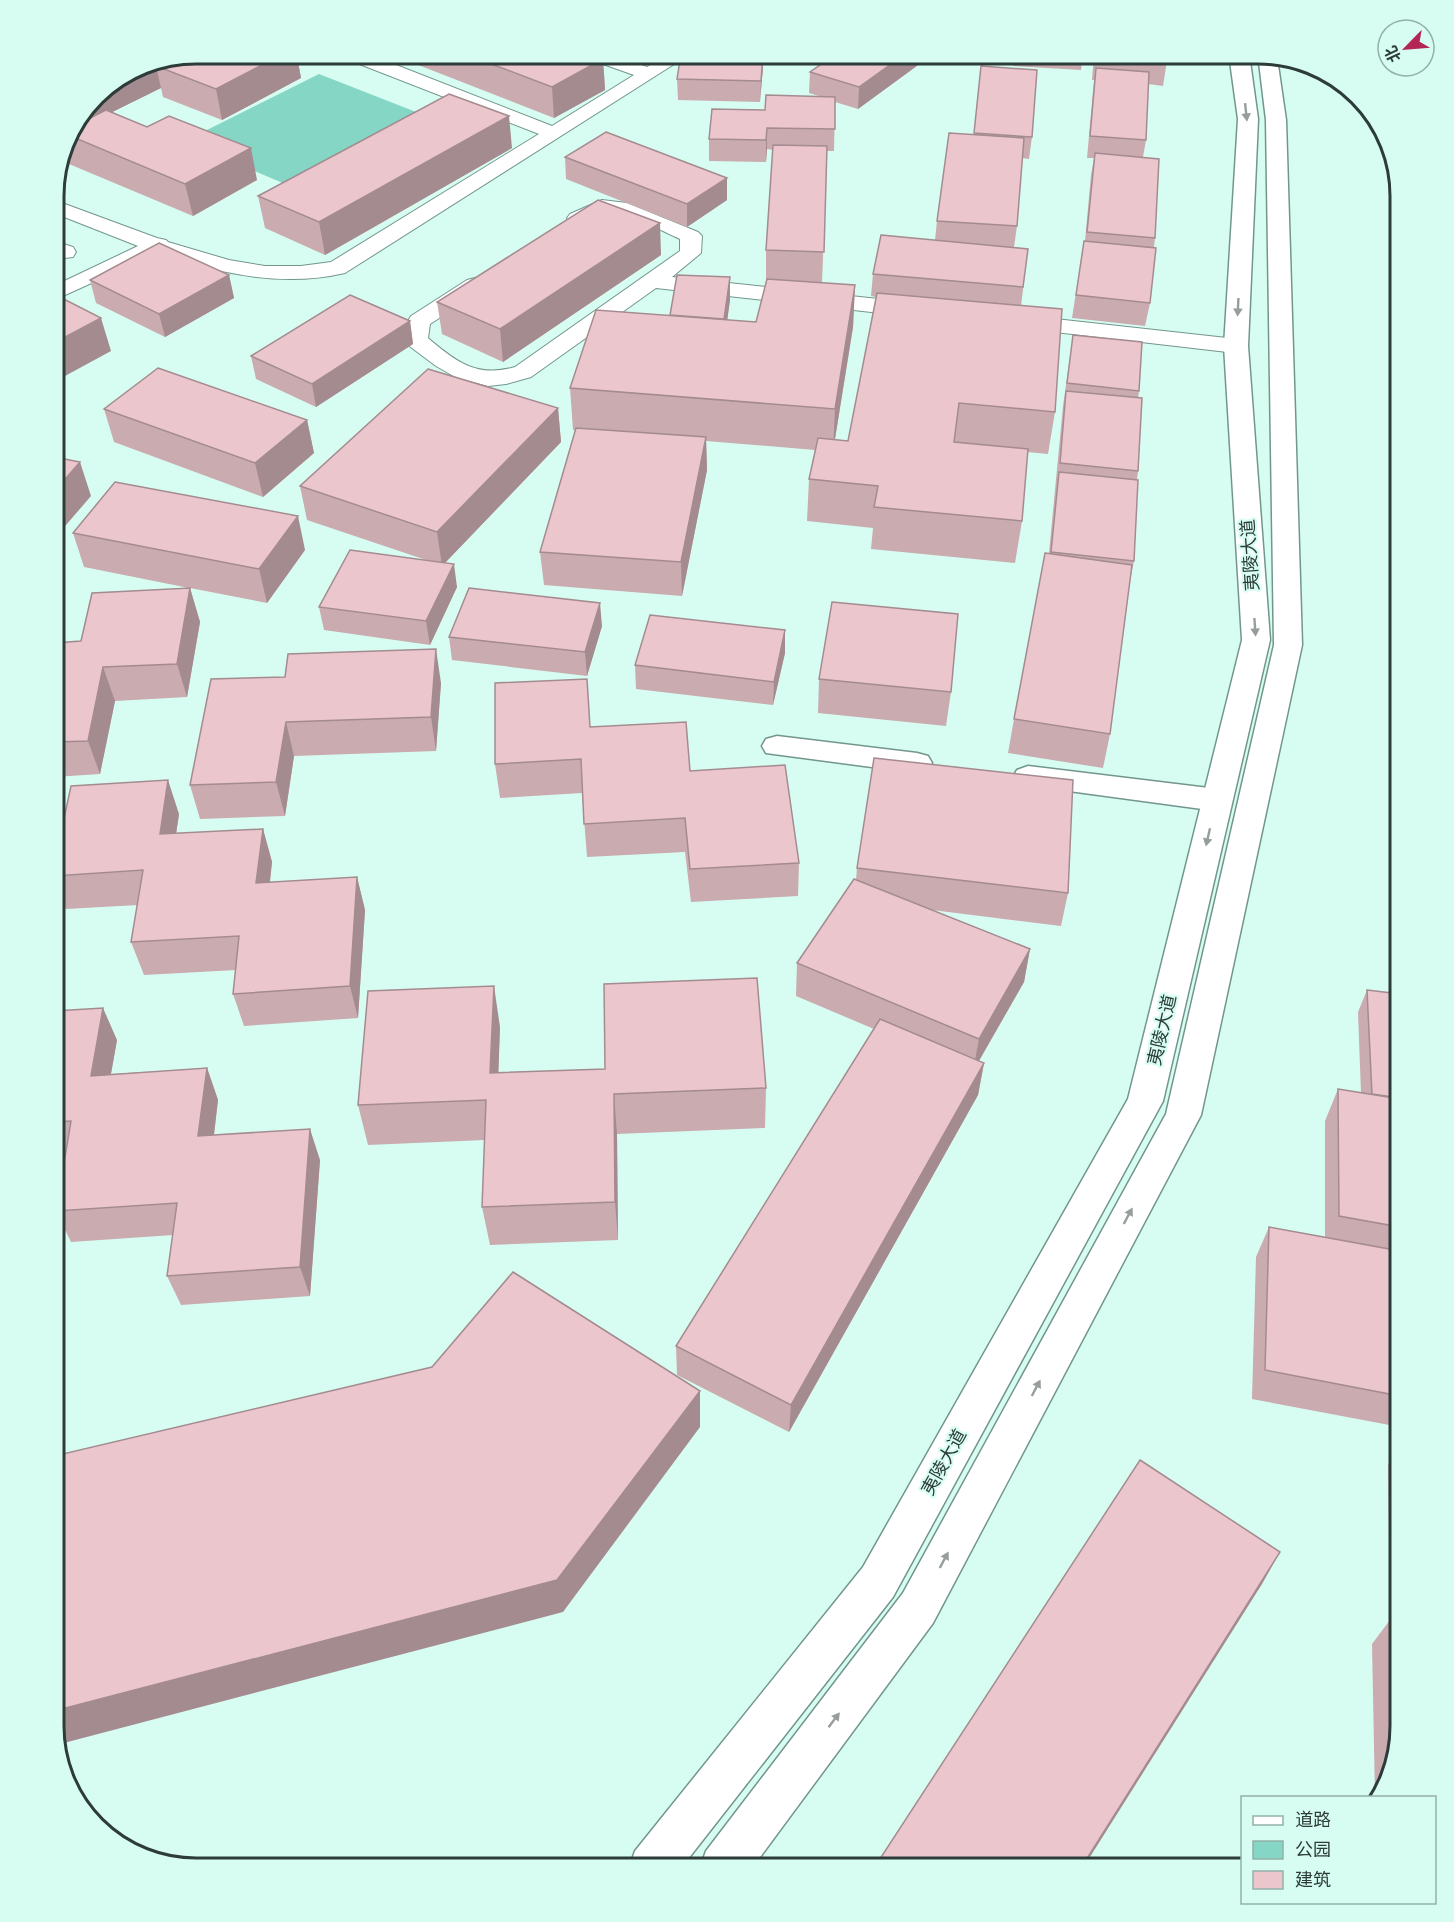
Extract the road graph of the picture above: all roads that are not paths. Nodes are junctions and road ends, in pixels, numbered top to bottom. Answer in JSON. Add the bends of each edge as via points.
{"nodes":[{"id":1,"x":377,"y":64,"type":"edge"},
{"id":2,"x":622,"y":64,"type":"edge"},
{"id":3,"x":664,"y":64,"type":"edge"},
{"id":4,"x":1241,"y":65,"type":"edge"},
{"id":5,"x":1268,"y":65,"type":"edge"},
{"id":6,"x":649,"y":74,"type":"junction"},
{"id":7,"x":554,"y":133,"type":"junction"},
{"id":8,"x":65,"y":210,"type":"edge"},
{"id":9,"x":557,"y":231,"type":"edge"},
{"id":10,"x":159,"y":244,"type":"junction"},
{"id":11,"x":488,"y":276,"type":"edge"},
{"id":12,"x":652,"y":281,"type":"junction"},
{"id":13,"x":65,"y":289,"type":"edge"},
{"id":14,"x":938,"y":313,"type":"edge"},
{"id":15,"x":997,"y":319,"type":"edge"},
{"id":16,"x":1236,"y":346,"type":"junction"},
{"id":17,"x":777,"y":746,"type":"dead end"},
{"id":18,"x":944,"y":766,"type":"edge"},
{"id":19,"x":1003,"y":774,"type":"edge"},
{"id":20,"x":1217,"y":800,"type":"junction"},
{"id":21,"x":806,"y":1759,"type":"junction"},
{"id":22,"x":715,"y":1788,"type":"junction"},
{"id":23,"x":646,"y":1858,"type":"edge"},
{"id":24,"x":660,"y":1858,"type":"edge"},
{"id":25,"x":731,"y":1858,"type":"edge"},
{"id":26,"x":752,"y":1858,"type":"edge"}],
"edges":[{"from":1,"to":7,"type":"lane"},
{"from":2,"to":6,"type":"lane"},
{"from":3,"to":6,"type":"lane"},
{"from":4,"to":16,"type":"main road","name":"夷陵大道","one_way":true,"via":[[1248,119]]},
{"from":21,"to":5,"type":"main road","name":"夷陵大道","one_way":true,"via":[[918,1608],[1183,1115],[1288,645],[1276,120]]},
{"from":6,"to":7,"type":"lane"},
{"from":7,"to":10,"type":"lane","via":[[337,268],[312,274],[271,273],[209,263]]},
{"from":8,"to":10,"type":"lane"},
{"from":9,"to":12,"type":"lane","via":[[586,211],[602,206],[620,207],[691,237],[690,253]]},
{"from":10,"to":13,"type":"lane"},
{"from":11,"to":12,"type":"lane","via":[[419,321],[416,339],[438,359],[475,376],[498,379],[523,372]]},
{"from":12,"to":14,"type":"lane"},
{"from":15,"to":16,"type":"lane"},
{"from":16,"to":20,"type":"main road","name":"夷陵大道","one_way":true,"via":[[1256,640]]},
{"from":17,"to":18,"type":"main road"},
{"from":19,"to":20,"type":"main road"},
{"from":20,"to":22,"type":"main road","name":"夷陵大道","one_way":true,"via":[[1145,1101],[878,1582]]},
{"from":21,"to":25,"type":"main road","name":"夷陵大道"},
{"from":21,"to":26,"type":"main road"},
{"from":22,"to":23,"type":"main road"},
{"from":22,"to":24,"type":"main road","name":"夷陵大道"}]}
